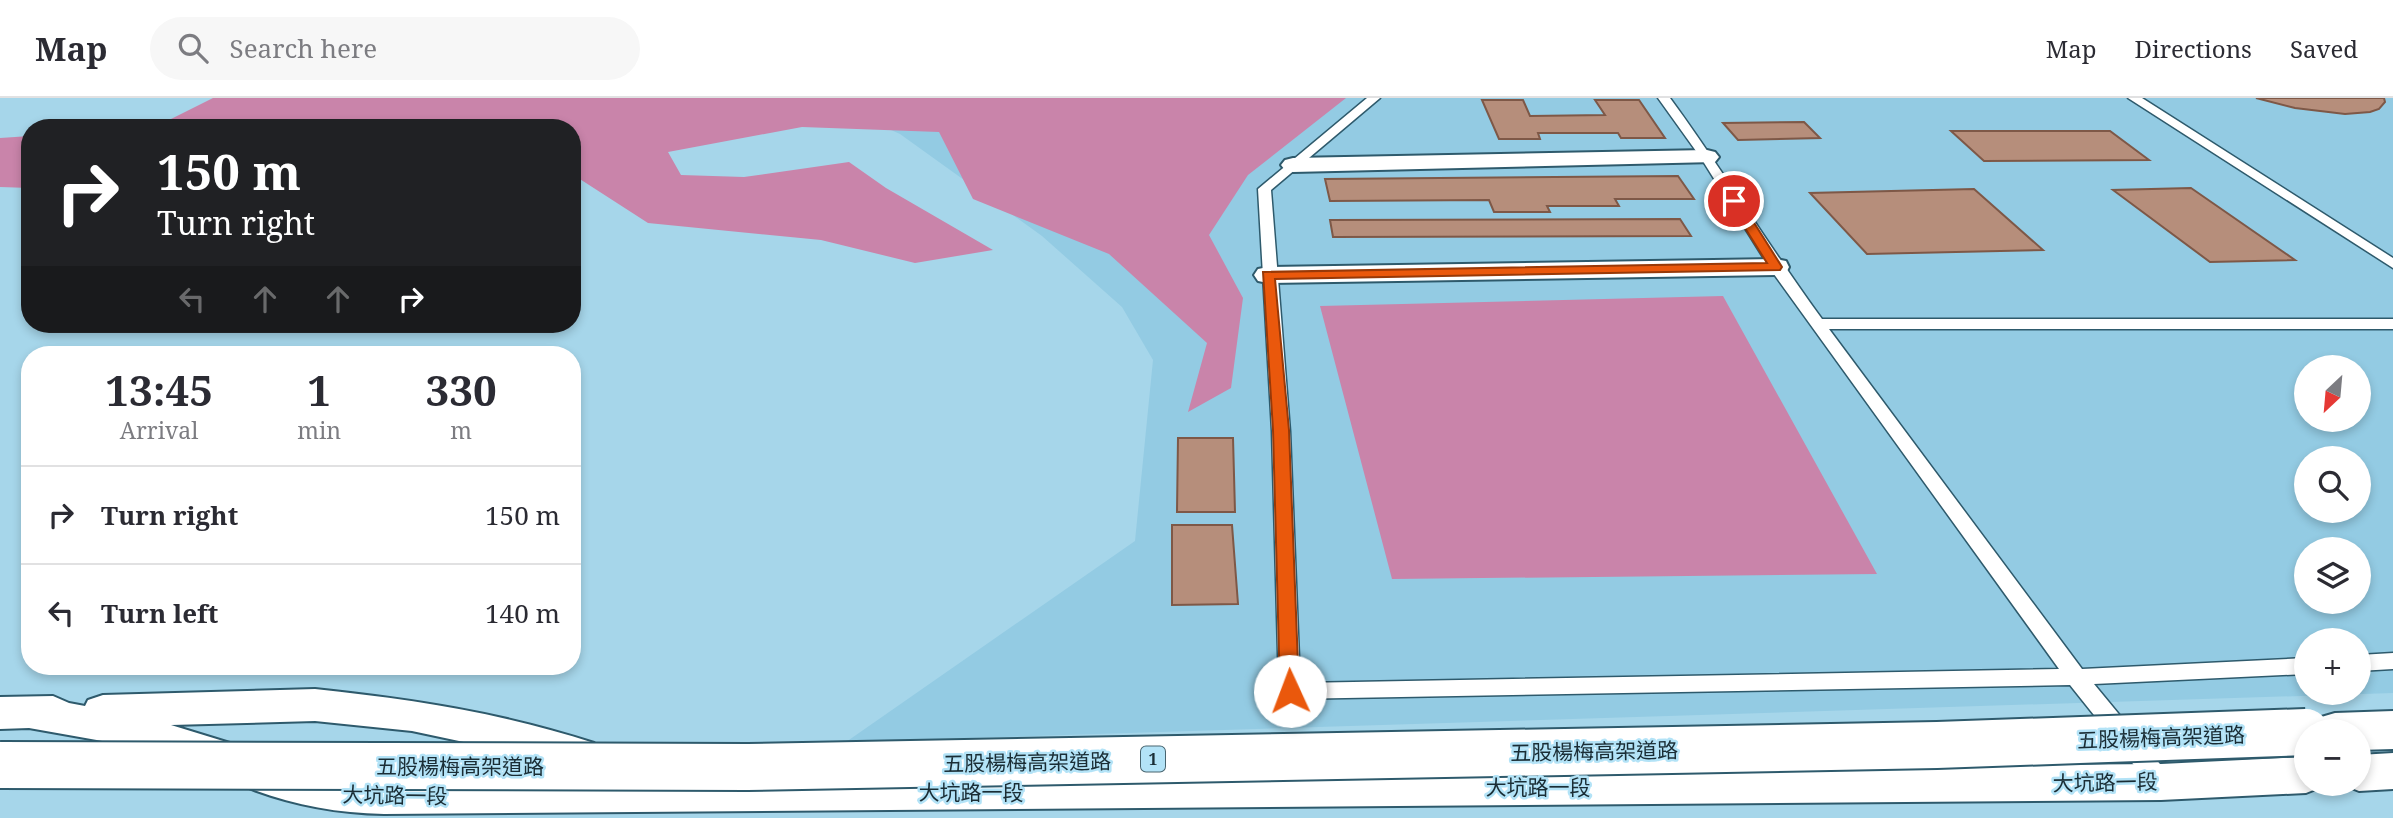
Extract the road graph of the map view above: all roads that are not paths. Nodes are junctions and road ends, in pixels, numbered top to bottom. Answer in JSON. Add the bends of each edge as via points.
{"nodes":[{"id":1,"x":1374,"y":98,"type":"edge"},
{"id":2,"x":1664,"y":98,"type":"edge"},
{"id":3,"x":2134,"y":98,"type":"edge"},
{"id":4,"x":1707,"y":158,"type":"junction"},
{"id":5,"x":1293,"y":165,"type":"junction"},
{"id":6,"x":2393,"y":264,"type":"edge"},
{"id":7,"x":1776,"y":267,"type":"junction"},
{"id":8,"x":1268,"y":275,"type":"junction"},
{"id":9,"x":1819,"y":324,"type":"junction"},
{"id":10,"x":2393,"y":324,"type":"edge"},
{"id":11,"x":2393,"y":661,"type":"edge"},
{"id":12,"x":2371,"y":662,"type":"edge"},
{"id":13,"x":2294,"y":667,"type":"edge"},
{"id":14,"x":2076,"y":677,"type":"junction"},
{"id":15,"x":16,"y":713,"type":"edge"},
{"id":16,"x":2393,"y":730,"type":"edge"},
{"id":17,"x":2371,"y":731,"type":"edge"},
{"id":18,"x":2294,"y":733,"type":"edge"},
{"id":19,"x":0,"y":765,"type":"edge"},
{"id":20,"x":2393,"y":771,"type":"edge"},
{"id":21,"x":2371,"y":772,"type":"edge"},
{"id":22,"x":2294,"y":776,"type":"edge"},
{"id":23,"x":2161,"y":782,"type":"junction"},
{"id":24,"x":770,"y":793,"type":"junction"}],
"edges":[{"from":1,"to":5,"type":"lane"},
{"from":2,"to":4,"type":"lane"},
{"from":3,"to":6,"type":"lane"},
{"from":4,"to":5,"type":"street"},
{"from":4,"to":7,"type":"lane"},
{"from":5,"to":8,"type":"lane","via":[[1264,189]]},
{"from":7,"to":8,"type":"street"},
{"from":7,"to":9,"type":"lane"},
{"from":8,"to":14,"type":"lane","via":[[1281,430],[1290,691]]},
{"from":9,"to":10,"type":"lane"},
{"from":9,"to":14,"type":"lane"},
{"from":11,"to":12,"type":"lane"},
{"from":13,"to":14,"type":"lane"},
{"from":14,"to":23,"type":"lane"},
{"from":15,"to":24,"type":"street","name":"大坑路一段","via":[[315,705],[384,712],[506,734],[685,780]]},
{"from":15,"to":24,"type":"street","name":"大坑路一段","via":[[136,731],[212,753],[280,783],[321,793]]},
{"from":16,"to":17,"type":"highway"},
{"from":18,"to":19,"type":"highway","name":"五股楊梅高架道路","number":"1","bridge":true,"via":[[1937,745],[748,767]]},
{"from":20,"to":21,"type":"street"},
{"from":22,"to":23,"type":"street","name":"大坑路一段"},
{"from":23,"to":24,"type":"street","name":"大坑路一段"}]}
